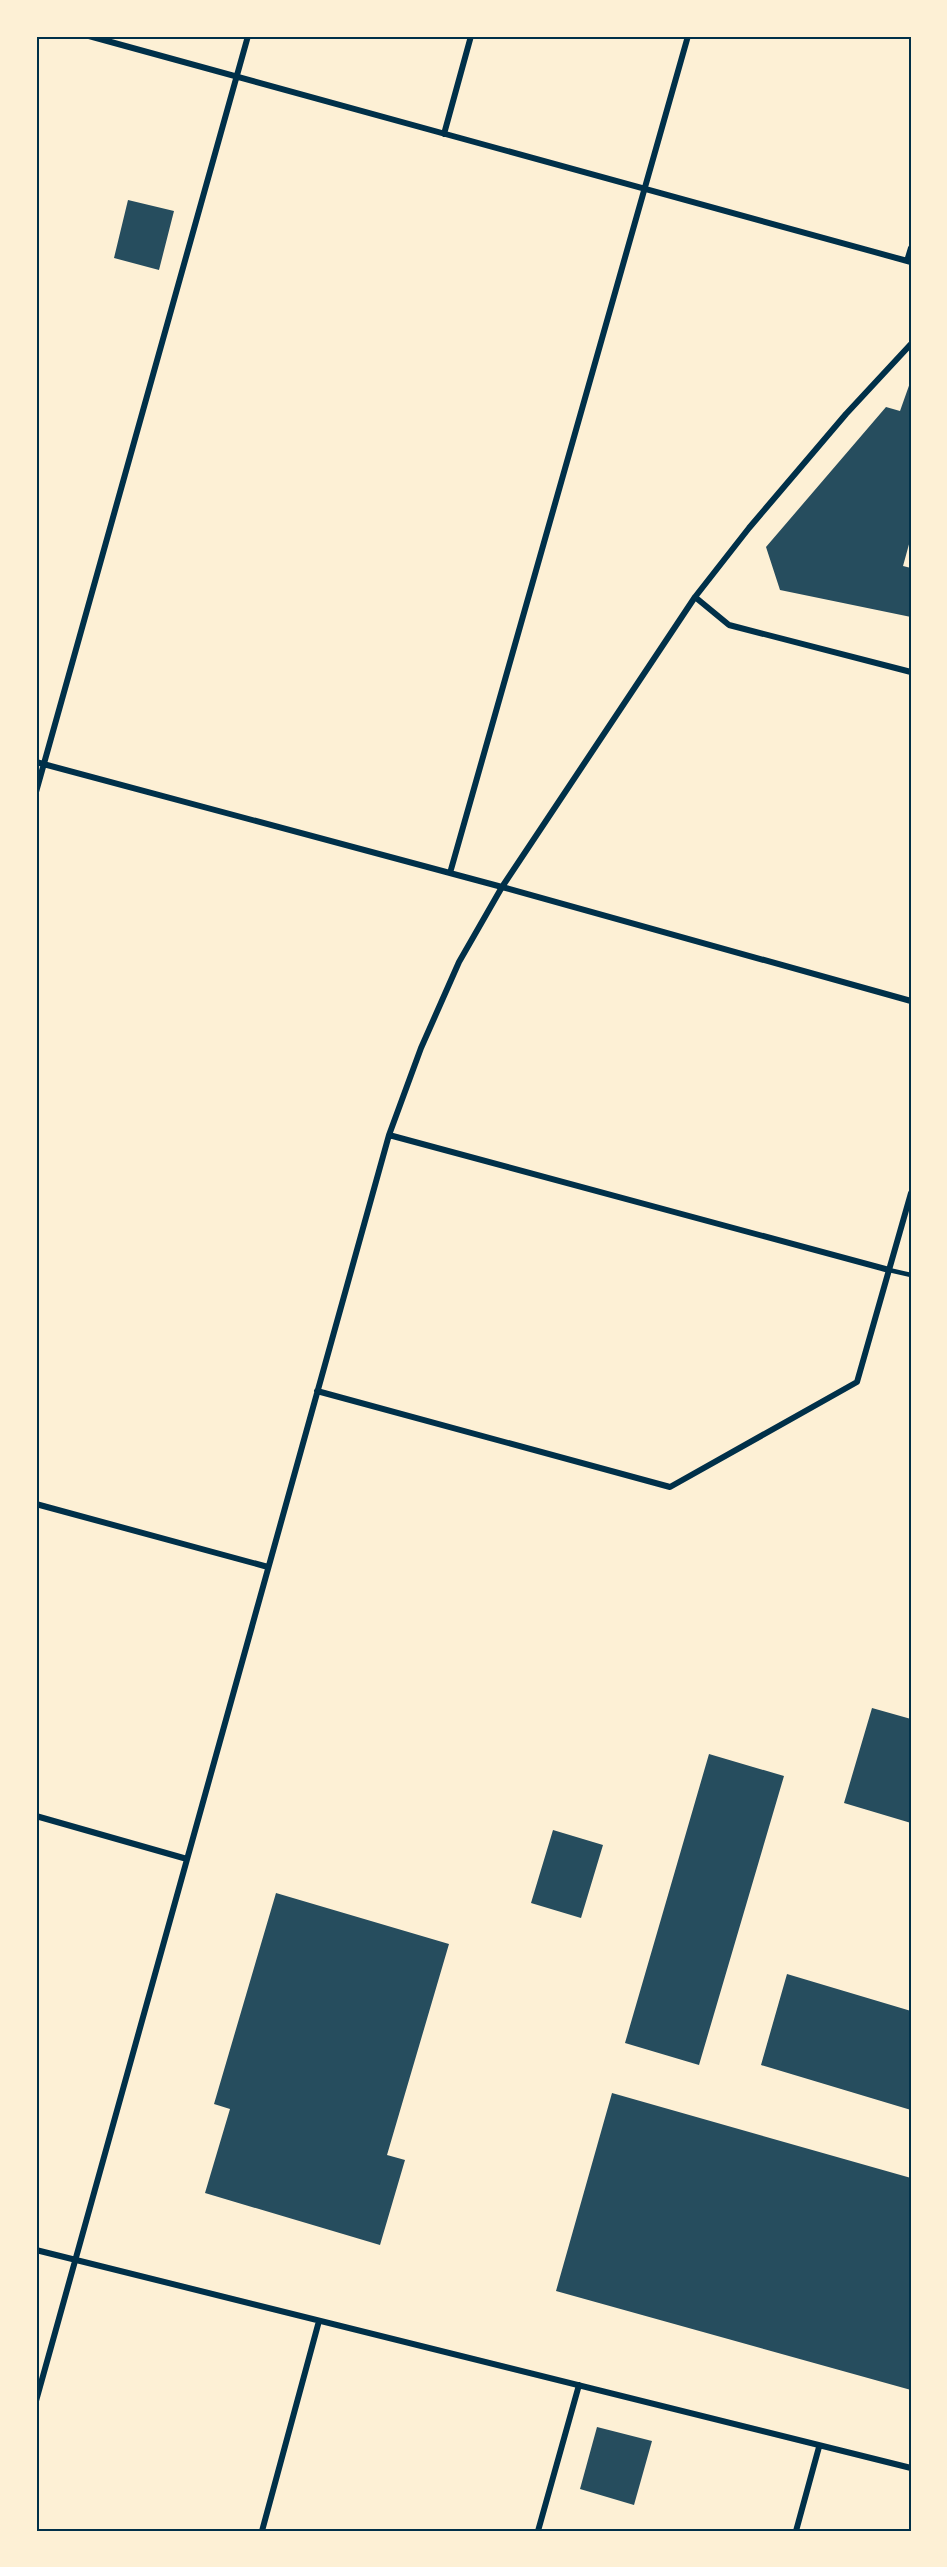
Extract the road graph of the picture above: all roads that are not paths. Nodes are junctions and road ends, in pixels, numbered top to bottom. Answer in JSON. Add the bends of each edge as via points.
{"nodes":[{"id":1,"x":89,"y":36,"type":"edge"},
{"id":2,"x":248,"y":36,"type":"edge"},
{"id":3,"x":471,"y":36,"type":"edge"},
{"id":4,"x":688,"y":36,"type":"edge"},
{"id":5,"x":236,"y":77,"type":"junction"},
{"id":6,"x":444,"y":134,"type":"junction"},
{"id":7,"x":646,"y":189,"type":"junction"},
{"id":8,"x":911,"y":248,"type":"edge"},
{"id":9,"x":909,"y":262,"type":"edge"},
{"id":10,"x":911,"y":344,"type":"edge"},
{"id":11,"x":695,"y":597,"type":"junction"},
{"id":12,"x":911,"y":672,"type":"edge"},
{"id":13,"x":36,"y":762,"type":"edge"},
{"id":14,"x":44,"y":764,"type":"junction"},
{"id":15,"x":36,"y":792,"type":"edge"},
{"id":16,"x":450,"y":873,"type":"junction"},
{"id":17,"x":502,"y":887,"type":"junction"},
{"id":18,"x":911,"y":1001,"type":"edge"},
{"id":19,"x":389,"y":1135,"type":"junction"},
{"id":20,"x":911,"y":1194,"type":"edge"},
{"id":21,"x":889,"y":1270,"type":"junction"},
{"id":22,"x":911,"y":1275,"type":"edge"},
{"id":23,"x":317,"y":1391,"type":"junction"},
{"id":24,"x":36,"y":1504,"type":"edge"},
{"id":25,"x":268,"y":1567,"type":"junction"},
{"id":26,"x":36,"y":1816,"type":"edge"},
{"id":27,"x":187,"y":1859,"type":"junction"},
{"id":28,"x":36,"y":2250,"type":"edge"},
{"id":29,"x":75,"y":2260,"type":"junction"},
{"id":30,"x":319,"y":2322,"type":"junction"},
{"id":31,"x":579,"y":2385,"type":"junction"},
{"id":32,"x":36,"y":2401,"type":"edge"},
{"id":33,"x":819,"y":2447,"type":"junction"},
{"id":34,"x":911,"y":2468,"type":"edge"},
{"id":35,"x":262,"y":2531,"type":"edge"},
{"id":36,"x":538,"y":2531,"type":"edge"},
{"id":37,"x":796,"y":2531,"type":"edge"}],
"edges":[{"from":1,"to":5,"type":"street"},
{"from":2,"to":5,"type":"street"},
{"from":3,"to":6,"type":"street"},
{"from":4,"to":7,"type":"street"},
{"from":5,"to":6,"type":"street"},
{"from":5,"to":14,"type":"street"},
{"from":6,"to":7,"type":"street"},
{"from":7,"to":9,"type":"street"},
{"from":7,"to":16,"type":"street"},
{"from":8,"to":9,"type":"street"},
{"from":10,"to":11,"type":"street","via":[[846,414]]},
{"from":11,"to":12,"type":"street","via":[[729,625]]},
{"from":11,"to":17,"type":"street"},
{"from":13,"to":14,"type":"street"},
{"from":14,"to":15,"type":"street"},
{"from":14,"to":16,"type":"street"},
{"from":16,"to":17,"type":"street"},
{"from":17,"to":18,"type":"street"},
{"from":17,"to":19,"type":"street","via":[[459,962]]},
{"from":19,"to":21,"type":"street"},
{"from":19,"to":23,"type":"street"},
{"from":20,"to":21,"type":"street"},
{"from":21,"to":22,"type":"lane"},
{"from":21,"to":23,"type":"street","via":[[857,1382],[670,1487]]},
{"from":23,"to":25,"type":"street"},
{"from":24,"to":25,"type":"street"},
{"from":25,"to":27,"type":"street"},
{"from":26,"to":27,"type":"street"},
{"from":27,"to":29,"type":"street"},
{"from":28,"to":29,"type":"street"},
{"from":29,"to":30,"type":"street"},
{"from":29,"to":32,"type":"street"},
{"from":30,"to":31,"type":"street"},
{"from":30,"to":35,"type":"street"},
{"from":31,"to":33,"type":"street"},
{"from":31,"to":36,"type":"street"},
{"from":33,"to":34,"type":"street"},
{"from":33,"to":37,"type":"street"}]}
